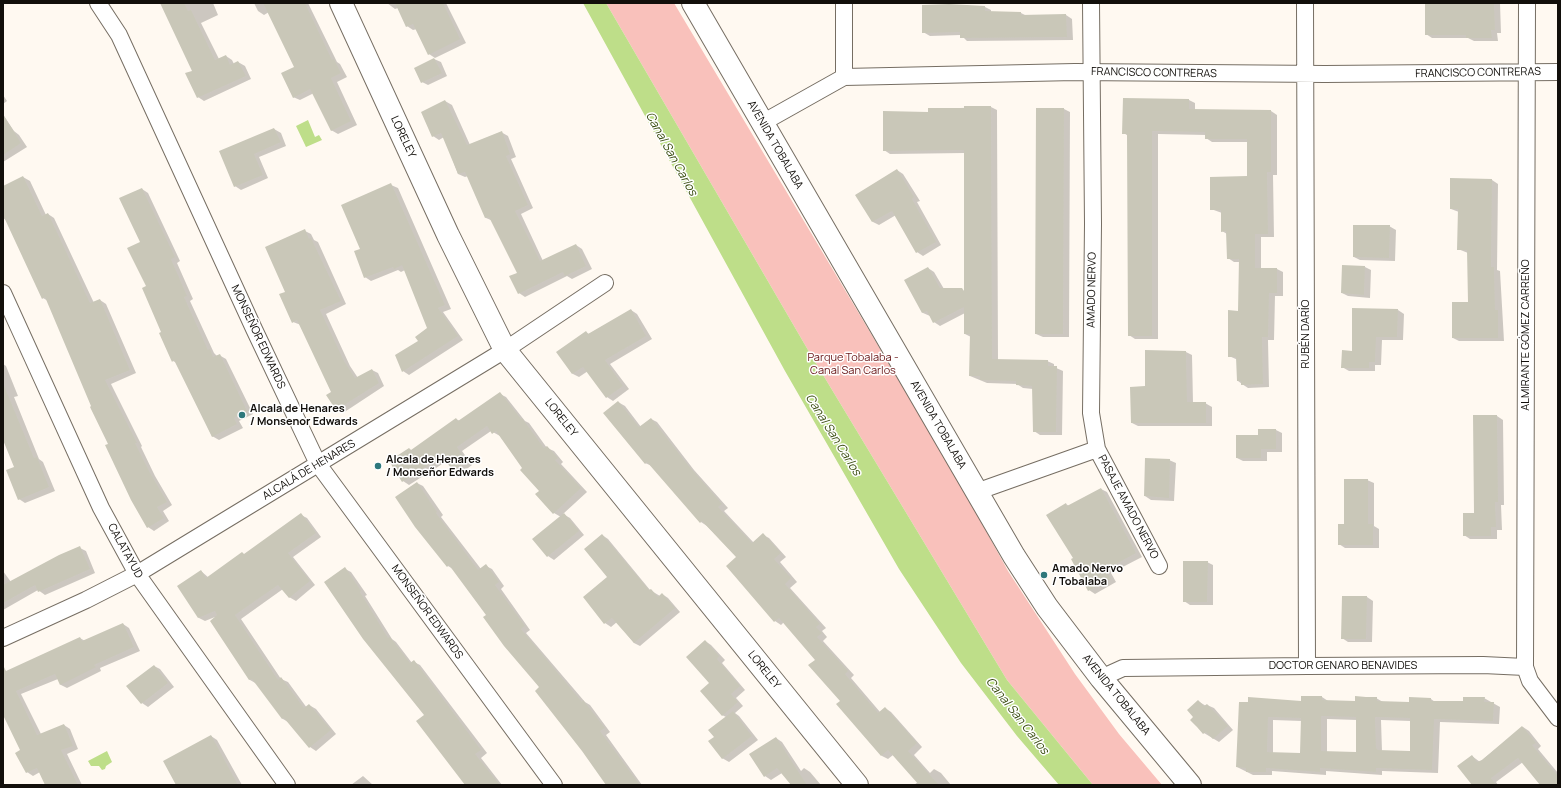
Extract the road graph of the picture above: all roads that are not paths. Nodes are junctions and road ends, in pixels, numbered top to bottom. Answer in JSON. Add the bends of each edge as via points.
{"nodes":[{"id":1,"x":98,"y":3,"type":"edge"},
{"id":2,"x":341,"y":3,"type":"edge"},
{"id":3,"x":693,"y":3,"type":"edge"},
{"id":4,"x":844,"y":3,"type":"edge"},
{"id":5,"x":1091,"y":3,"type":"edge"},
{"id":6,"x":1305,"y":3,"type":"edge"},
{"id":7,"x":1527,"y":3,"type":"edge"},
{"id":8,"x":1092,"y":72,"type":"junction"},
{"id":9,"x":1527,"y":72,"type":"junction"},
{"id":10,"x":1558,"y":72,"type":"edge"},
{"id":11,"x":1305,"y":74,"type":"junction"},
{"id":12,"x":844,"y":77,"type":"junction"},
{"id":13,"x":762,"y":123,"type":"junction"},
{"id":14,"x":605,"y":283,"type":"dead end"},
{"id":15,"x":3,"y":293,"type":"edge"},
{"id":16,"x":505,"y":350,"type":"junction"},
{"id":17,"x":1097,"y":449,"type":"junction"},
{"id":18,"x":318,"y":464,"type":"junction"},
{"id":19,"x":976,"y":492,"type":"junction"},
{"id":20,"x":1160,"y":566,"type":"dead end"},
{"id":21,"x":137,"y":574,"type":"junction"},
{"id":22,"x":3,"y":638,"type":"edge"},
{"id":23,"x":1307,"y":666,"type":"junction"},
{"id":24,"x":1525,"y":667,"type":"junction"},
{"id":25,"x":1101,"y":678,"type":"junction"},
{"id":26,"x":1558,"y":718,"type":"edge"},
{"id":27,"x":287,"y":785,"type":"edge"},
{"id":28,"x":554,"y":785,"type":"edge"},
{"id":29,"x":857,"y":785,"type":"edge"},
{"id":30,"x":1190,"y":785,"type":"edge"}],
"edges":[{"from":1,"to":18,"type":"street","name":"MONSEÑOR EDWARDS","via":[[119,35]]},
{"from":2,"to":16,"type":"street","name":"LORELEY"},
{"from":3,"to":13,"type":"street","name":"AVENIDA TOBALABA"},
{"from":4,"to":12,"type":"street"},
{"from":5,"to":8,"type":"street","name":"AMADO NERVO"},
{"from":6,"to":11,"type":"street","name":"RUBÉN DARÍO"},
{"from":7,"to":9,"type":"street","name":"ALMIRANTE GÓMEZ CARREÑO"},
{"from":8,"to":11,"type":"street","name":"FRANCISCO CONTRERAS"},
{"from":8,"to":12,"type":"street","name":"FRANCISCO CONTRERAS"},
{"from":8,"to":17,"type":"street","name":"AMADO NERVO","via":[[1091,413]]},
{"from":9,"to":10,"type":"street","name":"FRANCISCO CONTRERAS"},
{"from":9,"to":11,"type":"street","name":"FRANCISCO CONTRERAS"},
{"from":9,"to":24,"type":"street","name":"ALMIRANTE GÓMEZ CARREÑO"},
{"from":11,"to":23,"type":"street","name":"RUBÉN DARÍO"},
{"from":12,"to":13,"type":"street","name":"FRANCISCO CONTRERAS"},
{"from":13,"to":19,"type":"street","name":"AVENIDA TOBALABA"},
{"from":14,"to":16,"type":"street","name":"ALCALÁ DE HENARES"},
{"from":15,"to":21,"type":"street","name":"CALATAYUD","via":[[101,508]]},
{"from":16,"to":18,"type":"street","name":"ALCALÁ DE HENARES"},
{"from":16,"to":29,"type":"street","name":"LORELEY"},
{"from":17,"to":19,"type":"street"},
{"from":17,"to":20,"type":"street","name":"PASAJE AMADO NERVO"},
{"from":18,"to":21,"type":"street","name":"ALCALÁ DE HENARES"},
{"from":18,"to":28,"type":"street","name":"MONSEÑOR EDWARDS"},
{"from":19,"to":25,"type":"street","name":"AVENIDA TOBALABA","via":[[1047,607]]},
{"from":21,"to":22,"type":"street","name":"ALCALÁ DE HENARES"},
{"from":21,"to":27,"type":"street","name":"CALATAYUD"},
{"from":23,"to":24,"type":"street","name":"DOCTOR GENARO BENAVIDES"},
{"from":23,"to":25,"type":"street","name":"DOCTOR GENARO BENAVIDES","via":[[1123,668]]},
{"from":24,"to":26,"type":"street","via":[[1530,681]]},
{"from":25,"to":30,"type":"street","name":"AVENIDA TOBALABA"}]}
